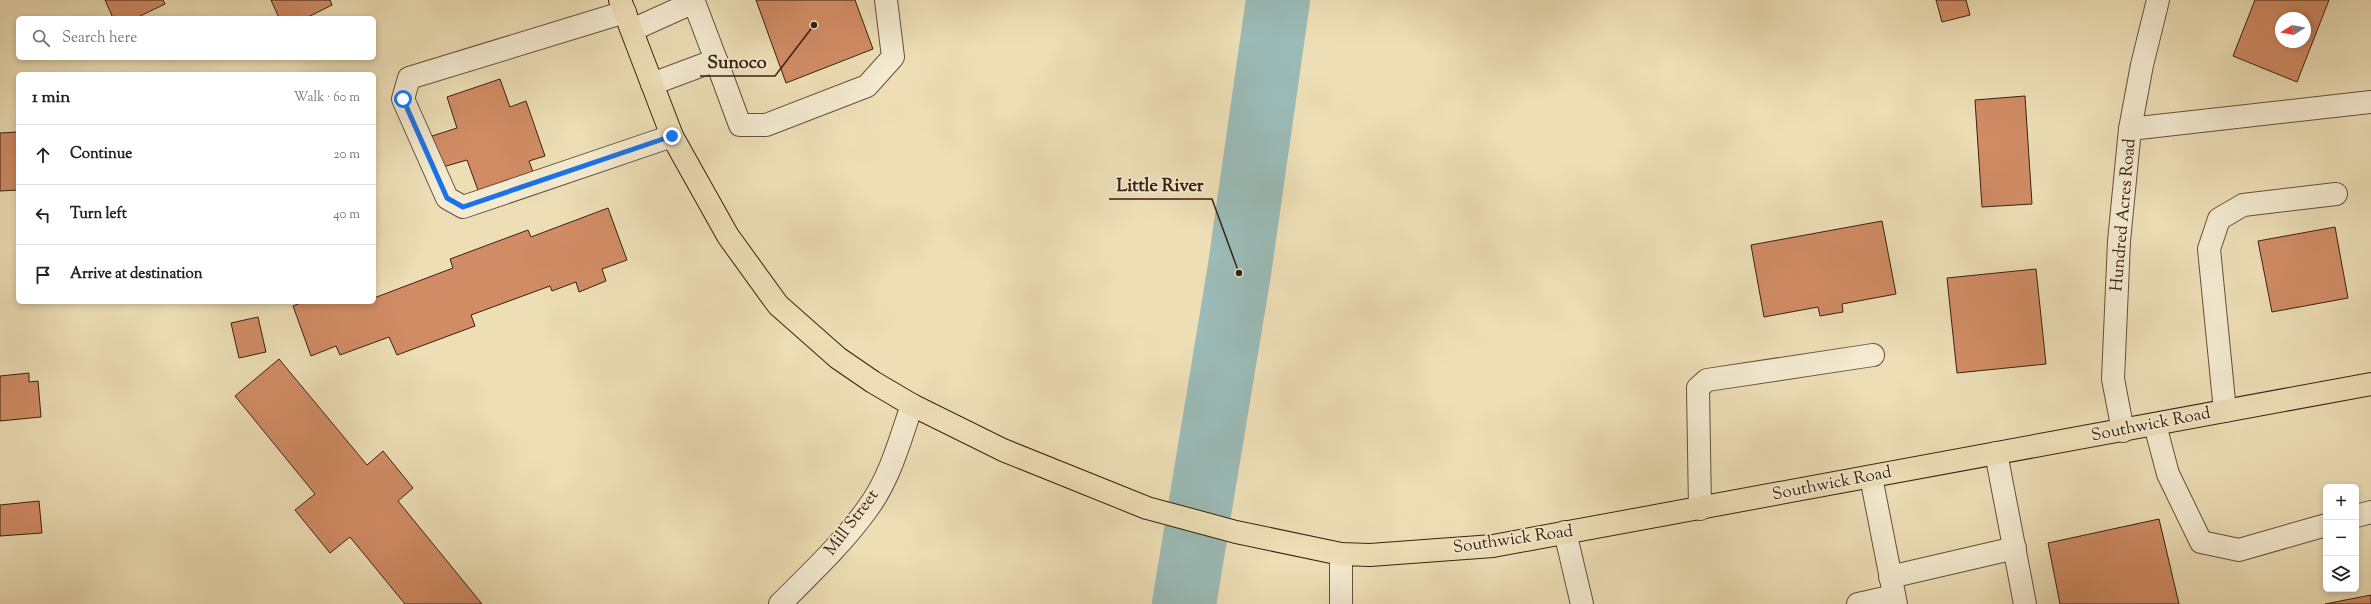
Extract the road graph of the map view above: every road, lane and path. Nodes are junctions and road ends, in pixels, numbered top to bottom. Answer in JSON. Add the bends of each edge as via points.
{"nodes":[{"id":1,"x":886,"y":0,"type":"edge"},
{"id":2,"x":2158,"y":0,"type":"edge"},
{"id":3,"x":694,"y":1,"type":"edge"},
{"id":4,"x":626,"y":14,"type":"edge"},
{"id":5,"x":716,"y":60,"type":"junction"},
{"id":6,"x":652,"y":84,"type":"junction"},
{"id":7,"x":2371,"y":102,"type":"edge"},
{"id":8,"x":2130,"y":130,"type":"junction"},
{"id":9,"x":672,"y":136,"type":"junction"},
{"id":10,"x":2336,"y":194,"type":"dead end"},
{"id":11,"x":1873,"y":354,"type":"dead end"},
{"id":12,"x":2371,"y":384,"type":"edge"},
{"id":13,"x":912,"y":405,"type":"junction"},
{"id":14,"x":2225,"y":412,"type":"junction"},
{"id":15,"x":2155,"y":425,"type":"junction"},
{"id":16,"x":2123,"y":431,"type":"junction"},
{"id":17,"x":1996,"y":453,"type":"junction"},
{"id":18,"x":1871,"y":477,"type":"junction"},
{"id":19,"x":1700,"y":509,"type":"junction"},
{"id":20,"x":2371,"y":512,"type":"edge"},
{"id":21,"x":2359,"y":515,"type":"edge"},
{"id":22,"x":2323,"y":526,"type":"edge"},
{"id":23,"x":1565,"y":532,"type":"junction"},
{"id":24,"x":2015,"y":548,"type":"junction"},
{"id":25,"x":1341,"y":554,"type":"junction"},
{"id":26,"x":1893,"y":592,"type":"edge"},
{"id":27,"x":780,"y":604,"type":"edge"},
{"id":28,"x":1342,"y":604,"type":"edge"},
{"id":29,"x":1582,"y":604,"type":"edge"},
{"id":30,"x":1858,"y":604,"type":"edge"},
{"id":31,"x":2025,"y":604,"type":"edge"}],
"edges":[{"from":1,"to":5,"type":"street","via":[[893,57],[867,86],[766,125],[740,124]]},
{"from":2,"to":8,"type":"street","name":"Hundred Acres Road"},
{"from":3,"to":4,"type":"street"},
{"from":3,"to":5,"type":"street"},
{"from":4,"to":6,"type":"highway","name":"Southwick Road"},
{"from":4,"to":9,"type":"street","via":[[410,78],[403,99],[447,198],[463,207]]},
{"from":5,"to":6,"type":"street"},
{"from":6,"to":9,"type":"highway","name":"Southwick Road"},
{"from":7,"to":8,"type":"street"},
{"from":8,"to":16,"type":"street","name":"Hundred Acres Road","via":[[2119,241],[2114,379]]},
{"from":9,"to":13,"type":"highway","name":"Southwick Road","via":[[728,236],[778,305],[838,358]]},
{"from":10,"to":14,"type":"street","via":[[2243,205],[2219,219],[2209,249]]},
{"from":11,"to":19,"type":"street","via":[[1707,380],[1698,388]]},
{"from":12,"to":14,"type":"highway","name":"Southwick Road"},
{"from":13,"to":25,"type":"highway","name":"Southwick Road","via":[[968,434],[1147,508],[1236,532]]},
{"from":13,"to":27,"type":"street","name":"Mill Street","via":[[889,470],[868,507],[827,557]]},
{"from":14,"to":15,"type":"highway","name":"Southwick Road"},
{"from":15,"to":16,"type":"highway","name":"Southwick Road"},
{"from":15,"to":22,"type":"street","via":[[2168,474],[2201,542],[2239,550]]},
{"from":16,"to":17,"type":"highway","name":"Southwick Road"},
{"from":17,"to":18,"type":"highway","name":"Southwick Road"},
{"from":17,"to":24,"type":"street"},
{"from":18,"to":19,"type":"highway","name":"Southwick Road"},
{"from":18,"to":26,"type":"street"},
{"from":19,"to":23,"type":"highway","name":"Southwick Road"},
{"from":20,"to":21,"type":"street"},
{"from":23,"to":25,"type":"highway","name":"Southwick Road","via":[[1493,546],[1370,555]]},
{"from":23,"to":29,"type":"street"},
{"from":24,"to":26,"type":"street"},
{"from":24,"to":31,"type":"street"},
{"from":25,"to":28,"type":"street"},
{"from":26,"to":30,"type":"street"}]}
